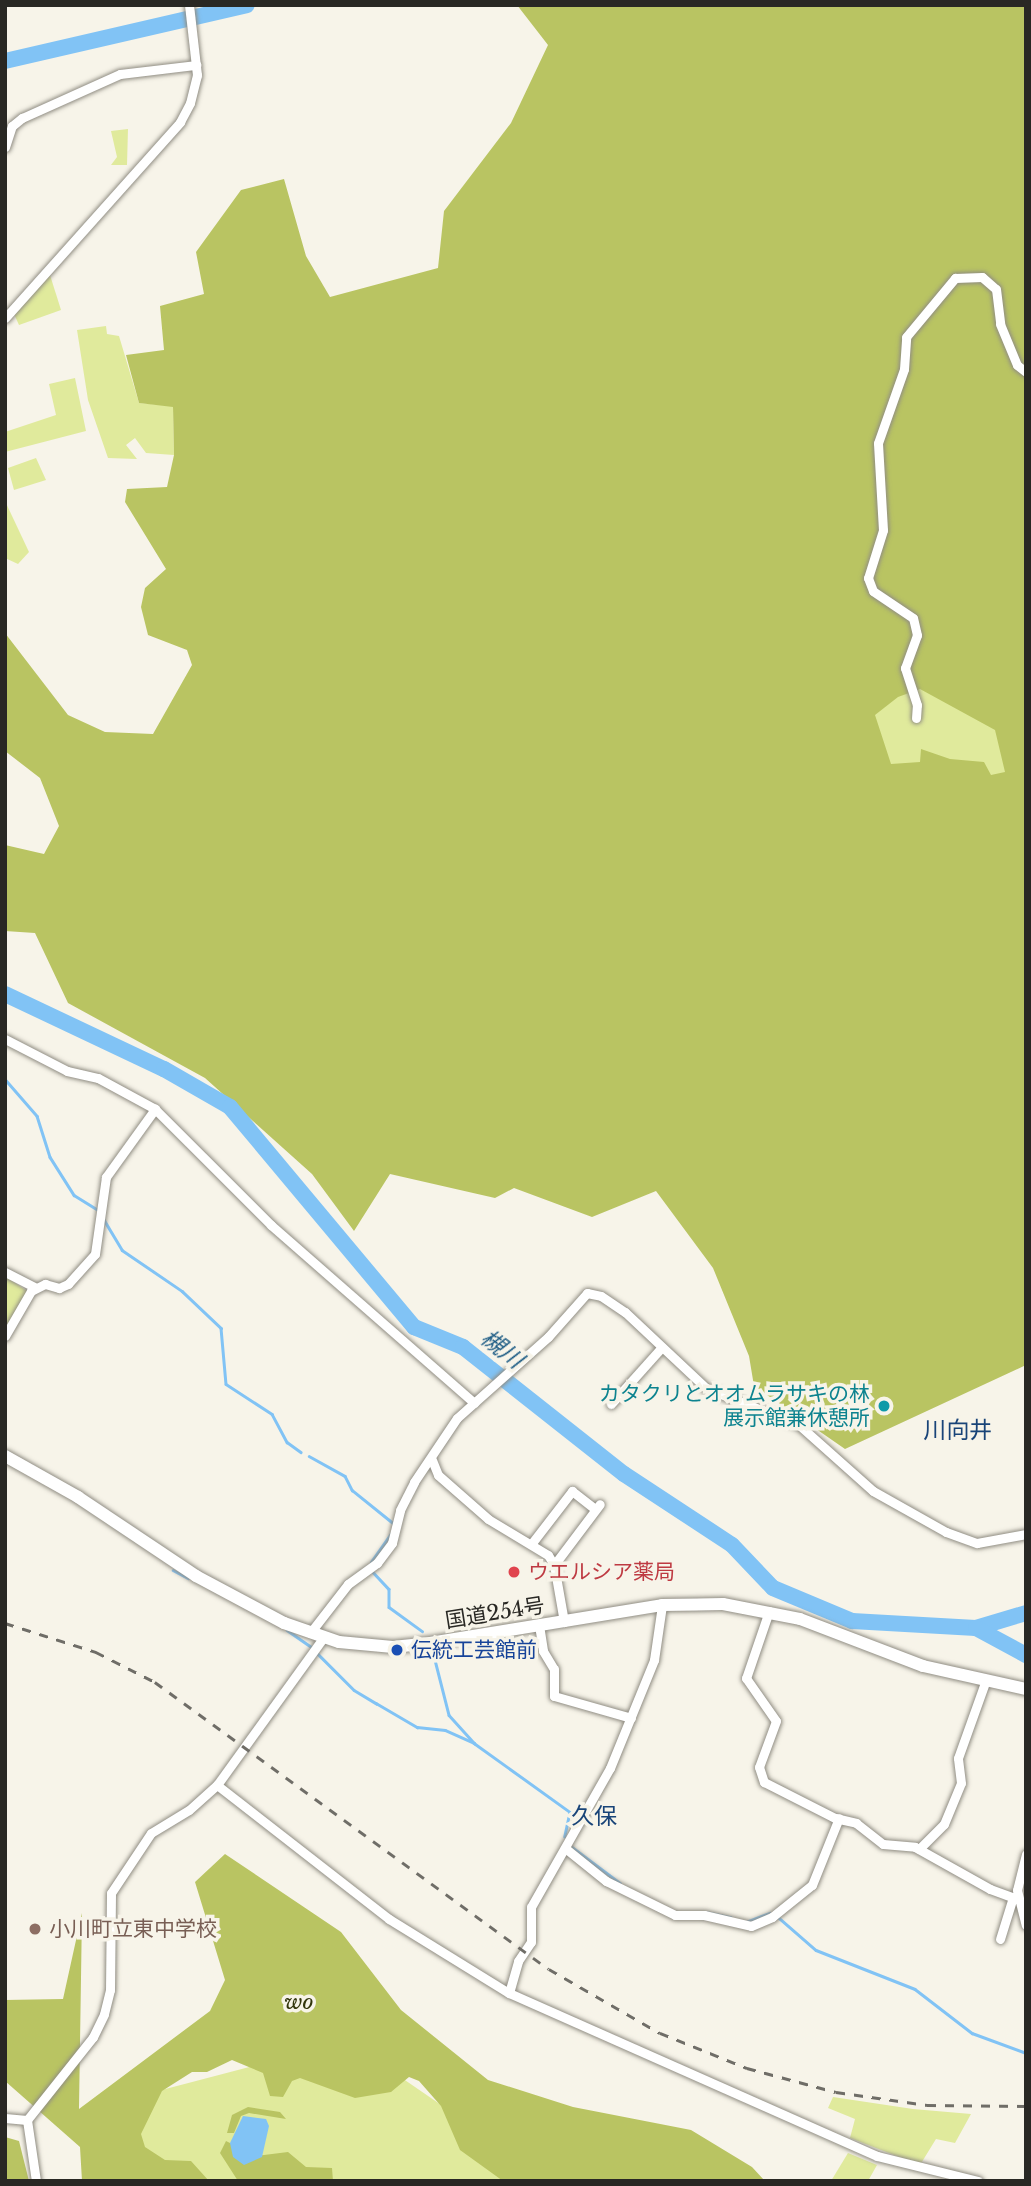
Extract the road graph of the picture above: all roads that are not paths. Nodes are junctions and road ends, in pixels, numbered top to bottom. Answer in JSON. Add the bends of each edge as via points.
{"nodes":[{"id":1,"x":188,"y":5,"type":"edge"},
{"id":2,"x":196,"y":63,"type":"junction"},
{"id":3,"x":5,"y":147,"type":"edge"},
{"id":4,"x":5,"y":318,"type":"edge"},
{"id":5,"x":1026,"y":372,"type":"edge"},
{"id":6,"x":916,"y":718,"type":"dead end"},
{"id":7,"x":5,"y":1039,"type":"edge"},
{"id":8,"x":155,"y":1109,"type":"junction"},
{"id":9,"x":5,"y":1272,"type":"edge"},
{"id":10,"x":35,"y":1287,"type":"junction"},
{"id":11,"x":5,"y":1336,"type":"edge"},
{"id":12,"x":662,"y":1347,"type":"junction"},
{"id":13,"x":474,"y":1403,"type":"junction"},
{"id":14,"x":611,"y":1404,"type":"dead end"},
{"id":15,"x":5,"y":1456,"type":"edge"},
{"id":16,"x":432,"y":1460,"type":"junction"},
{"id":17,"x":1026,"y":1534,"type":"edge"},
{"id":18,"x":532,"y":1543,"type":"junction"},
{"id":19,"x":554,"y":1565,"type":"junction"},
{"id":20,"x":662,"y":1605,"type":"junction"},
{"id":21,"x":769,"y":1611,"type":"junction"},
{"id":22,"x":564,"y":1622,"type":"junction"},
{"id":23,"x":539,"y":1625,"type":"junction"},
{"id":24,"x":310,"y":1633,"type":"junction"},
{"id":25,"x":323,"y":1638,"type":"junction"},
{"id":26,"x":986,"y":1680,"type":"junction"},
{"id":27,"x":1026,"y":1689,"type":"edge"},
{"id":28,"x":631,"y":1718,"type":"junction"},
{"id":29,"x":217,"y":1785,"type":"junction"},
{"id":30,"x":839,"y":1818,"type":"junction"},
{"id":31,"x":565,"y":1848,"type":"junction"},
{"id":32,"x":919,"y":1849,"type":"junction"},
{"id":33,"x":1026,"y":1854,"type":"edge"},
{"id":34,"x":1015,"y":1898,"type":"junction"},
{"id":35,"x":1026,"y":1925,"type":"edge"},
{"id":36,"x":1000,"y":1939,"type":"dead end"},
{"id":37,"x":509,"y":1993,"type":"junction"},
{"id":38,"x":5,"y":2118,"type":"edge"},
{"id":39,"x":27,"y":2120,"type":"junction"},
{"id":40,"x":36,"y":2181,"type":"edge"},
{"id":41,"x":978,"y":2181,"type":"edge"}],
"edges":[{"from":1,"to":2,"type":"street"},
{"from":2,"to":3,"type":"street","via":[[110,78],[22,118],[12,125]]},
{"from":2,"to":4,"type":"street","via":[[195,90],[180,122]]},
{"from":5,"to":6,"type":"street","via":[[1017,365],[996,314],[996,289],[982,277],[955,278],[906,337],[904,369],[878,443],[883,530],[868,578],[873,591],[913,618],[917,635],[905,668],[918,705]]},
{"from":7,"to":8,"type":"street","via":[[67,1071],[98,1078]]},
{"from":8,"to":10,"type":"street","via":[[106,1177],[95,1254],[68,1284]]},
{"from":8,"to":13,"type":"street","via":[[271,1225]]},
{"from":9,"to":10,"type":"street"},
{"from":10,"to":11,"type":"street"},
{"from":12,"to":13,"type":"street","via":[[625,1312],[593,1293],[582,1296],[526,1357]]},
{"from":12,"to":14,"type":"street"},
{"from":12,"to":17,"type":"street","via":[[706,1388],[799,1425],[873,1491],[946,1532],[977,1543]]},
{"from":13,"to":16,"type":"street","via":[[445,1434]]},
{"from":15,"to":24,"type":"highway","name":"国道254号","via":[[78,1497],[149,1548]]},
{"from":16,"to":18,"type":"street","via":[[438,1475],[488,1519]]},
{"from":16,"to":24,"type":"street","via":[[400,1510],[392,1543],[377,1563],[348,1584]]},
{"from":18,"to":19,"type":"street"},
{"from":18,"to":19,"type":"street","via":[[572,1491],[597,1507]]},
{"from":19,"to":22,"type":"street"},
{"from":20,"to":21,"type":"highway","name":"国道254号","via":[[691,1602]]},
{"from":20,"to":22,"type":"highway","name":"国道254号"},
{"from":20,"to":28,"type":"street","via":[[654,1660]]},
{"from":21,"to":26,"type":"highway","name":"国道254号","via":[[828,1628],[923,1666]]},
{"from":21,"to":30,"type":"street","via":[[746,1678],[776,1721],[760,1774],[771,1788]]},
{"from":22,"to":23,"type":"highway","name":"国道254号"},
{"from":23,"to":25,"type":"highway","name":"国道254号","via":[[393,1647]]},
{"from":23,"to":28,"type":"street","via":[[544,1651],[554,1669],[554,1696]]},
{"from":24,"to":25,"type":"highway","name":"国道254号"},
{"from":25,"to":29,"type":"street"},
{"from":26,"to":27,"type":"highway","name":"国道254号"},
{"from":26,"to":32,"type":"street","via":[[958,1758],[961,1783],[944,1824]]},
{"from":28,"to":31,"type":"street","via":[[610,1768]]},
{"from":29,"to":37,"type":"street","via":[[388,1919]]},
{"from":29,"to":39,"type":"street","via":[[189,1810],[151,1833],[111,1892],[110,1990],[104,2014],[85,2049]]},
{"from":30,"to":31,"type":"street","via":[[812,1885],[772,1917],[751,1926],[704,1915],[675,1915],[606,1881]]},
{"from":30,"to":32,"type":"street","via":[[856,1823],[890,1847]]},
{"from":31,"to":37,"type":"street","via":[[531,1907],[531,1942],[518,1961]]},
{"from":32,"to":34,"type":"street"},
{"from":33,"to":34,"type":"street"},
{"from":34,"to":35,"type":"street"},
{"from":34,"to":36,"type":"street"},
{"from":37,"to":41,"type":"street","via":[[877,2156]]},
{"from":38,"to":39,"type":"street"},
{"from":39,"to":40,"type":"street"}]}
